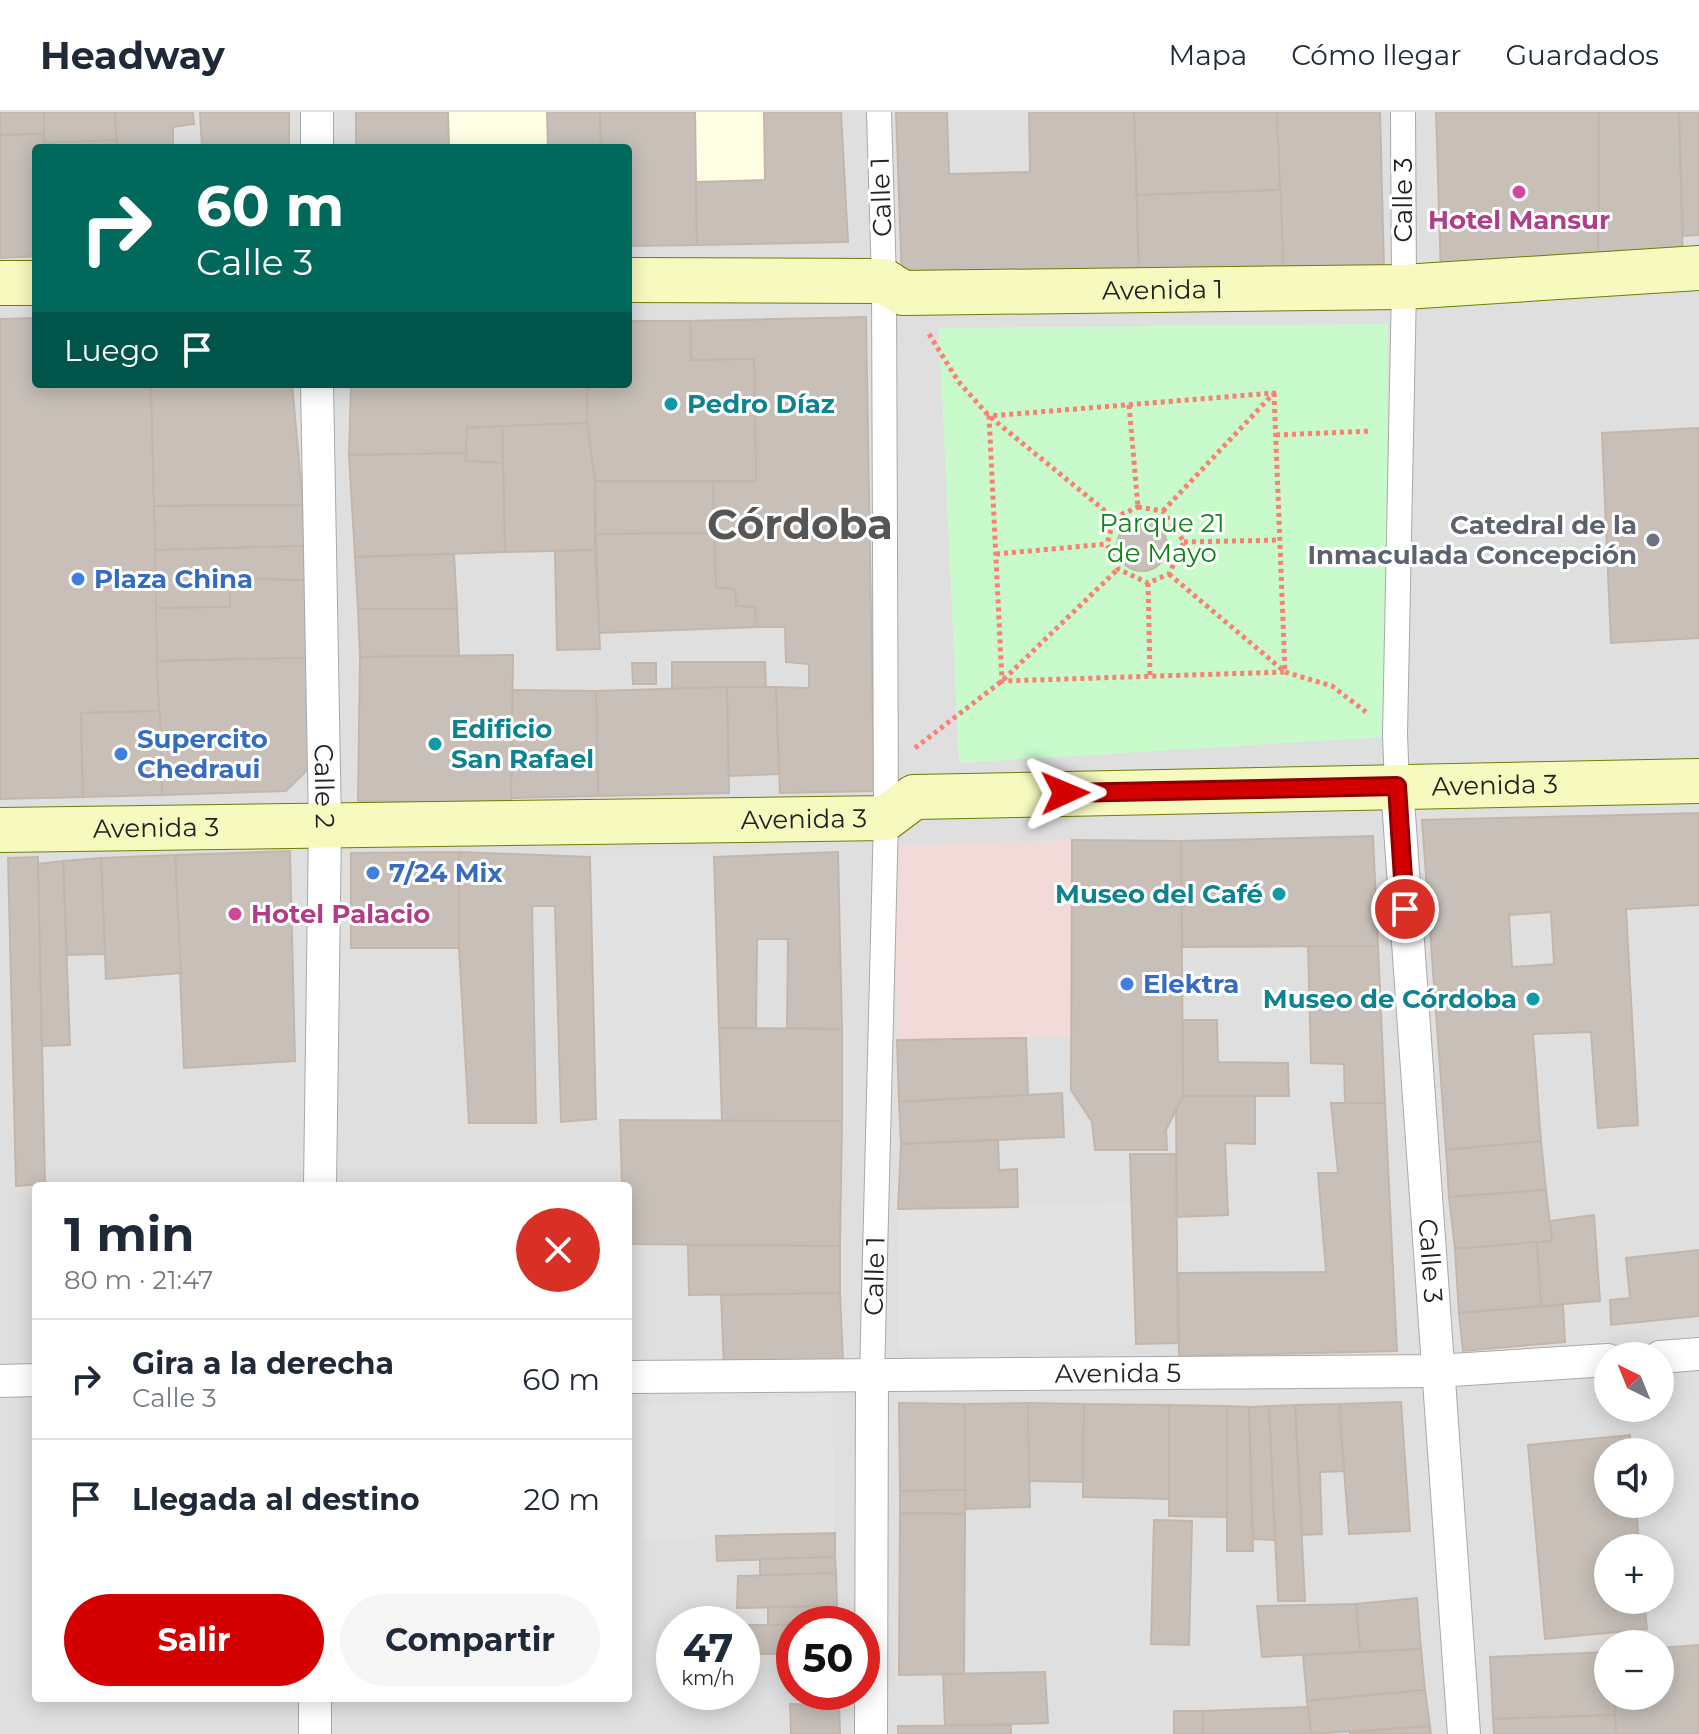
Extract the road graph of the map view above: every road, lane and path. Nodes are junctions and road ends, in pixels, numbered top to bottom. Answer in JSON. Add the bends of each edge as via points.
{"nodes":[{"id":1,"x":317,"y":112,"type":"edge"},
{"id":2,"x":879,"y":112,"type":"edge"},
{"id":3,"x":1403,"y":112,"type":"edge"},
{"id":4,"x":317,"y":144,"type":"edge"},
{"id":5,"x":1699,"y":268,"type":"edge"},
{"id":6,"x":632,"y":280,"type":"edge"},
{"id":7,"x":0,"y":283,"type":"edge"},
{"id":8,"x":32,"y":283,"type":"edge"},
{"id":9,"x":893,"y":287,"type":"junction"},
{"id":10,"x":1404,"y":287,"type":"junction"},
{"id":11,"x":317,"y":388,"type":"edge"},
{"id":12,"x":1274,"y":393,"type":"junction"},
{"id":13,"x":1129,"y":405,"type":"junction"},
{"id":14,"x":989,"y":416,"type":"junction"},
{"id":15,"x":1401,"y":429,"type":"junction"},
{"id":16,"x":1276,"y":435,"type":"junction"},
{"id":17,"x":1138,"y":507,"type":"junction"},
{"id":18,"x":1163,"y":511,"type":"junction"},
{"id":19,"x":1114,"y":518,"type":"junction"},
{"id":20,"x":1280,"y":540,"type":"junction"},
{"id":21,"x":1184,"y":542,"type":"junction"},
{"id":22,"x":1107,"y":544,"type":"junction"},
{"id":23,"x":996,"y":554,"type":"junction"},
{"id":24,"x":1118,"y":569,"type":"junction"},
{"id":25,"x":1169,"y":574,"type":"junction"},
{"id":26,"x":1148,"y":583,"type":"junction"},
{"id":27,"x":1285,"y":672,"type":"junction"},
{"id":28,"x":1150,"y":676,"type":"junction"},
{"id":29,"x":1002,"y":681,"type":"junction"},
{"id":30,"x":1395,"y":734,"type":"junction"},
{"id":31,"x":886,"y":771,"type":"junction"},
{"id":32,"x":1699,"y":781,"type":"edge"},
{"id":33,"x":1397,"y":786,"type":"junction"},
{"id":34,"x":886,"y":818,"type":"junction"},
{"id":35,"x":325,"y":826,"type":"junction"},
{"id":36,"x":0,"y":830,"type":"edge"},
{"id":37,"x":320,"y":1182,"type":"edge"},
{"id":38,"x":1699,"y":1354,"type":"edge"},
{"id":39,"x":1674,"y":1356,"type":"edge"},
{"id":40,"x":1594,"y":1361,"type":"edge"},
{"id":41,"x":1437,"y":1371,"type":"junction"},
{"id":42,"x":872,"y":1376,"type":"junction"},
{"id":43,"x":632,"y":1377,"type":"edge"},
{"id":44,"x":32,"y":1380,"type":"edge"},
{"id":45,"x":0,"y":1381,"type":"edge"},
{"id":46,"x":315,"y":1702,"type":"edge"},
{"id":47,"x":315,"y":1734,"type":"edge"},
{"id":48,"x":871,"y":1734,"type":"edge"},
{"id":49,"x":1464,"y":1734,"type":"edge"}],
"edges":[{"from":1,"to":4,"type":"street"},
{"from":2,"to":9,"type":"street","name":"Calle 1"},
{"from":3,"to":10,"type":"street","name":"Calle 3"},
{"from":5,"to":10,"type":"main road","name":"Avenida 1"},
{"from":6,"to":9,"type":"main road","name":"Avenida 1"},
{"from":7,"to":8,"type":"main road"},
{"from":9,"to":10,"type":"main road","name":"Avenida 1"},
{"from":9,"to":14,"type":"path"},
{"from":9,"to":31,"type":"street","name":"Calle 1"},
{"from":10,"to":15,"type":"street","name":"Calle 3"},
{"from":11,"to":35,"type":"street","name":"Calle 2"},
{"from":12,"to":13,"type":"path"},
{"from":12,"to":16,"type":"path"},
{"from":12,"to":18,"type":"path"},
{"from":13,"to":14,"type":"path"},
{"from":13,"to":17,"type":"path"},
{"from":14,"to":19,"type":"path"},
{"from":14,"to":23,"type":"path"},
{"from":15,"to":16,"type":"path"},
{"from":15,"to":30,"type":"street","name":"Calle 3"},
{"from":16,"to":20,"type":"path"},
{"from":17,"to":18,"type":"path"},
{"from":17,"to":19,"type":"path"},
{"from":18,"to":21,"type":"path"},
{"from":19,"to":22,"type":"path"},
{"from":20,"to":21,"type":"path"},
{"from":20,"to":27,"type":"path"},
{"from":21,"to":25,"type":"path"},
{"from":22,"to":23,"type":"path"},
{"from":22,"to":24,"type":"path"},
{"from":23,"to":29,"type":"path"},
{"from":24,"to":26,"type":"path"},
{"from":24,"to":29,"type":"path"},
{"from":25,"to":26,"type":"path"},
{"from":25,"to":27,"type":"path"},
{"from":26,"to":28,"type":"path"},
{"from":27,"to":28,"type":"path"},
{"from":27,"to":30,"type":"path","via":[[1332,686]]},
{"from":28,"to":29,"type":"path"},
{"from":29,"to":31,"type":"path"},
{"from":30,"to":33,"type":"street","name":"Calle 3"},
{"from":31,"to":34,"type":"street","name":"Calle 1"},
{"from":32,"to":33,"type":"main road","name":"Avenida 3"},
{"from":33,"to":34,"type":"main road","name":"Avenida 3","via":[[914,797]]},
{"from":33,"to":41,"type":"street","name":"Calle 3"},
{"from":34,"to":35,"type":"main road","name":"Avenida 3"},
{"from":34,"to":42,"type":"street","name":"Calle 1"},
{"from":35,"to":36,"type":"main road","name":"Avenida 3"},
{"from":35,"to":37,"type":"street","name":"Calle 2"},
{"from":38,"to":39,"type":"street"},
{"from":40,"to":41,"type":"street","name":"Avenida 5"},
{"from":41,"to":42,"type":"street","name":"Avenida 5"},
{"from":41,"to":49,"type":"street","name":"Calle 3"},
{"from":42,"to":43,"type":"street","name":"Avenida 5"},
{"from":42,"to":48,"type":"street","name":"Calle 1"},
{"from":44,"to":45,"type":"street"},
{"from":46,"to":47,"type":"street"}]}
